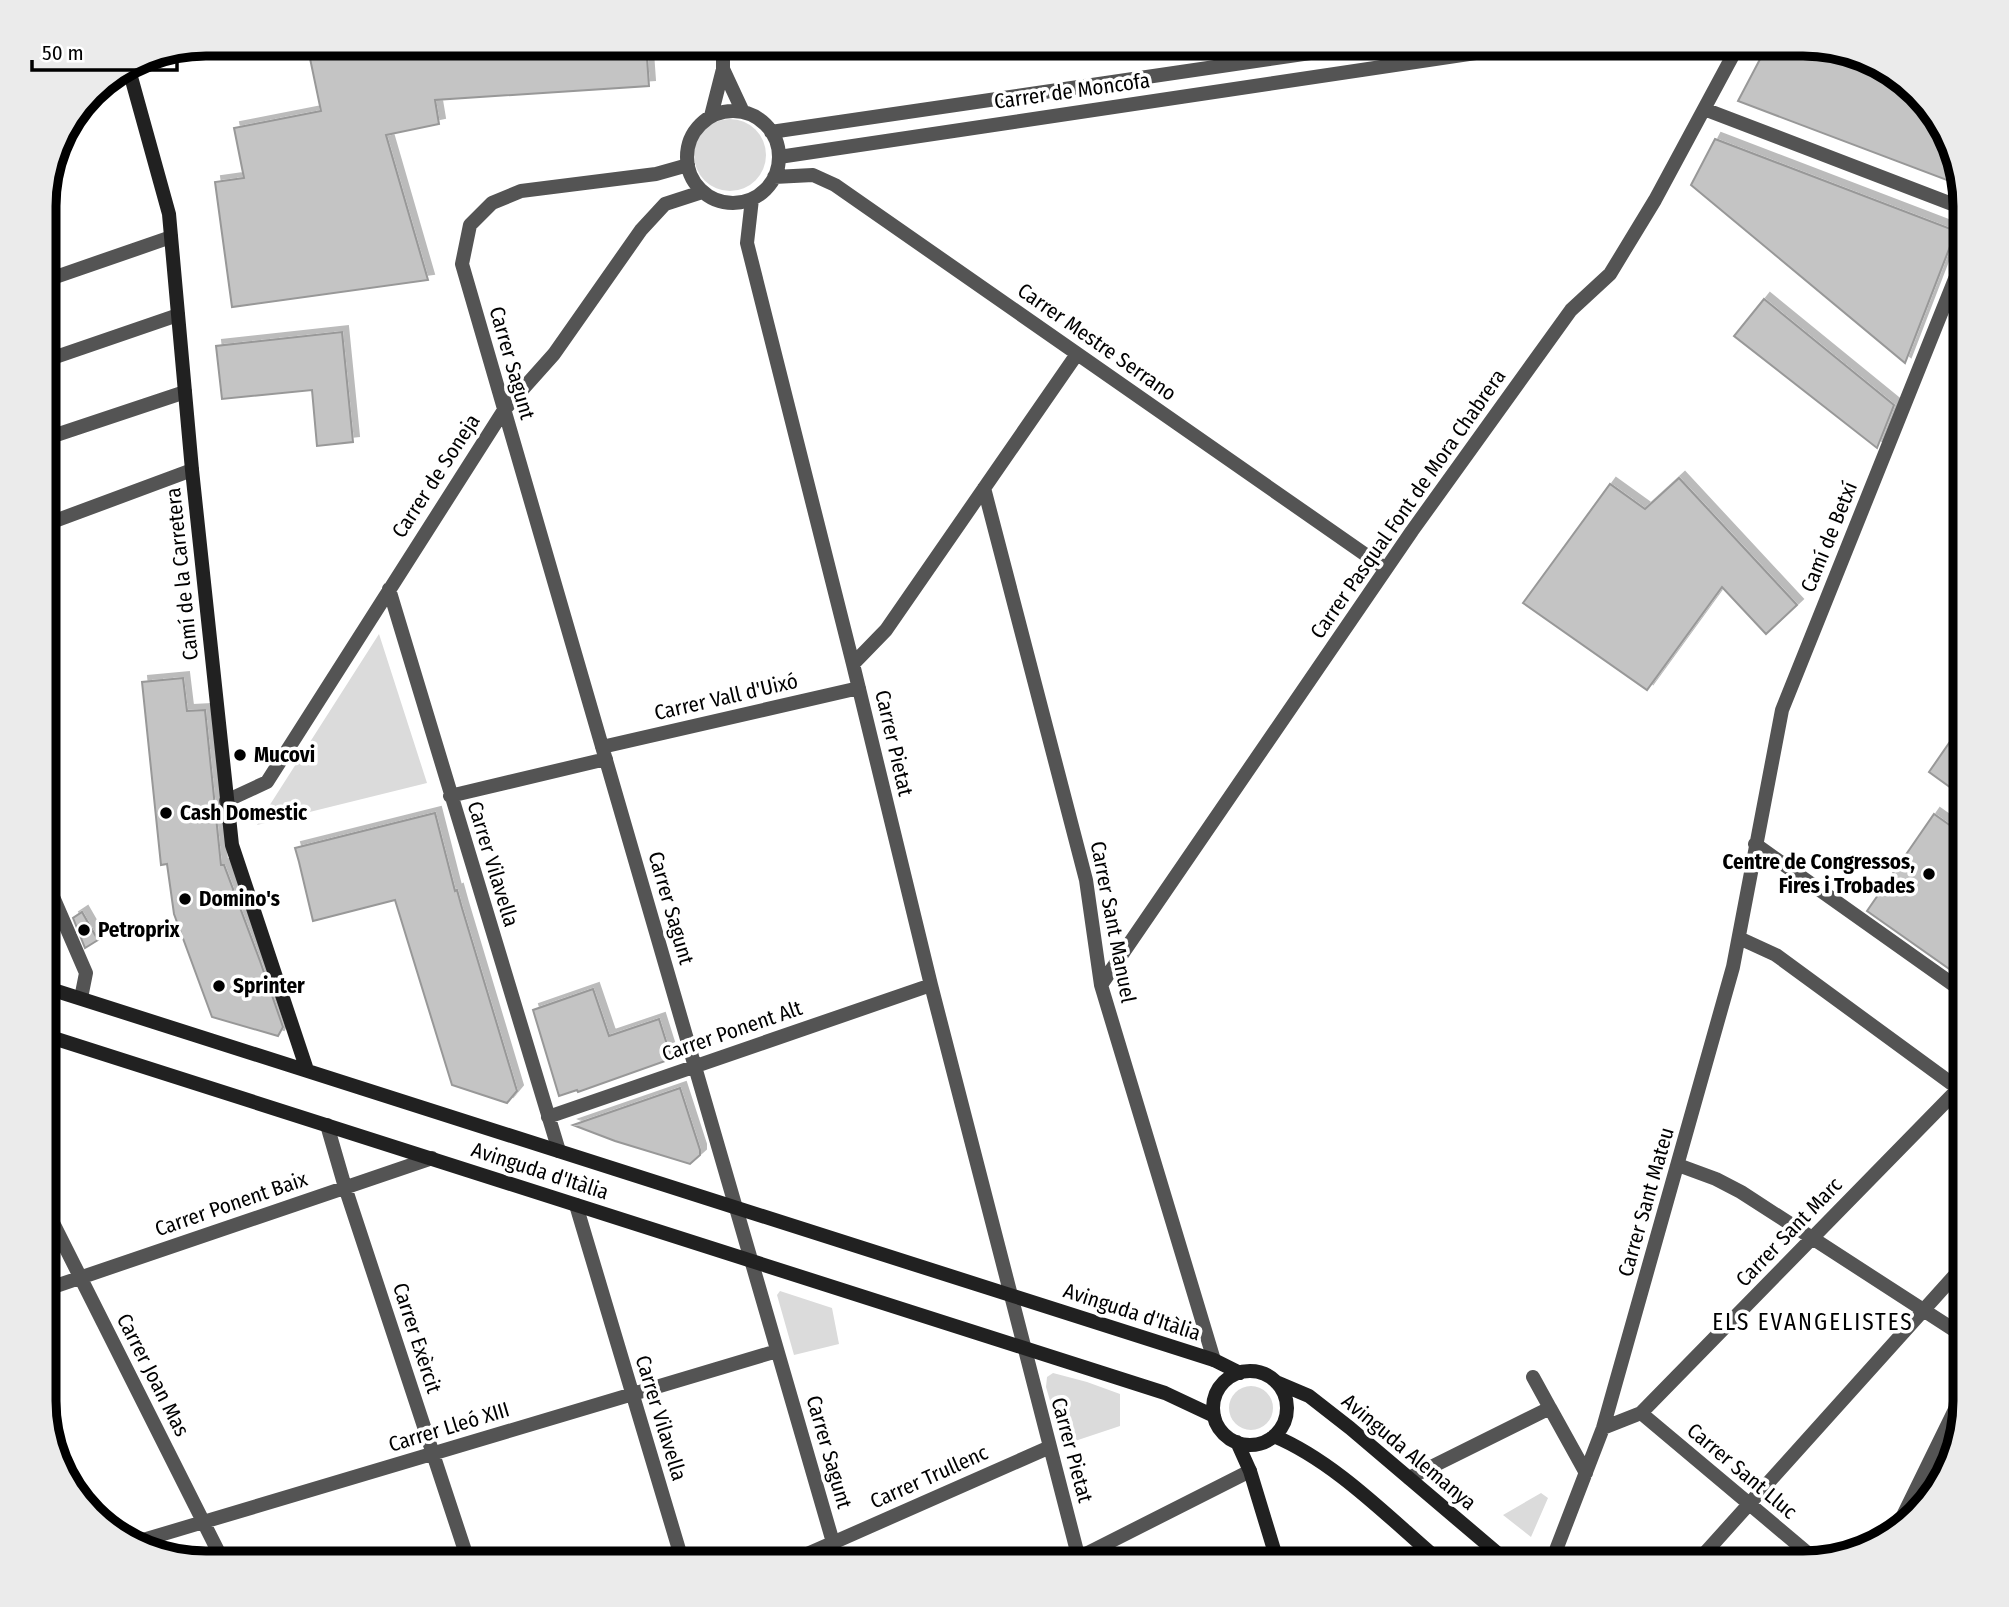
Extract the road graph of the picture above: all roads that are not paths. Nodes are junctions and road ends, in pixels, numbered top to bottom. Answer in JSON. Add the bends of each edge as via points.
{"nodes":[{"id":1,"x":723,"y":56,"type":"edge"},
{"id":2,"x":1290,"y":56,"type":"edge"},
{"id":3,"x":1456,"y":56,"type":"edge"},
{"id":4,"x":1733,"y":56,"type":"edge"},
{"id":5,"x":723,"y":69,"type":"junction"},
{"id":6,"x":131,"y":76,"type":"edge"},
{"id":7,"x":1704,"y":109,"type":"junction"},
{"id":8,"x":743,"y":112,"type":"junction"},
{"id":9,"x":712,"y":116,"type":"junction"},
{"id":10,"x":771,"y":132,"type":"junction"},
{"id":11,"x":779,"y":157,"type":"junction"},
{"id":12,"x":688,"y":165,"type":"junction"},
{"id":13,"x":774,"y":177,"type":"junction"},
{"id":14,"x":702,"y":192,"type":"junction"},
{"id":15,"x":752,"y":199,"type":"junction"},
{"id":16,"x":1953,"y":204,"type":"edge"},
{"id":17,"x":171,"y":237,"type":"junction"},
{"id":18,"x":56,"y":277,"type":"edge"},
{"id":19,"x":1953,"y":284,"type":"edge"},
{"id":20,"x":178,"y":316,"type":"junction"},
{"id":21,"x":1077,"y":354,"type":"junction"},
{"id":22,"x":56,"y":357,"type":"edge"},
{"id":23,"x":185,"y":392,"type":"junction"},
{"id":24,"x":504,"y":410,"type":"junction"},
{"id":25,"x":56,"y":435,"type":"edge"},
{"id":26,"x":192,"y":470,"type":"junction"},
{"id":27,"x":984,"y":488,"type":"junction"},
{"id":28,"x":56,"y":521,"type":"edge"},
{"id":29,"x":1386,"y":569,"type":"junction"},
{"id":30,"x":389,"y":589,"type":"junction"},
{"id":31,"x":853,"y":664,"type":"junction"},
{"id":32,"x":859,"y":688,"type":"junction"},
{"id":33,"x":604,"y":753,"type":"junction"},
{"id":34,"x":450,"y":796,"type":"junction"},
{"id":35,"x":226,"y":801,"type":"junction"},
{"id":36,"x":1755,"y":844,"type":"junction"},
{"id":37,"x":56,"y":904,"type":"edge"},
{"id":38,"x":1739,"y":937,"type":"junction"},
{"id":39,"x":1953,"y":984,"type":"edge"},
{"id":40,"x":930,"y":985,"type":"junction"},
{"id":41,"x":1101,"y":985,"type":"junction"},
{"id":42,"x":56,"y":991,"type":"edge"},
{"id":43,"x":81,"y":998,"type":"junction"},
{"id":44,"x":56,"y":1039,"type":"edge"},
{"id":45,"x":695,"y":1067,"type":"junction"},
{"id":46,"x":307,"y":1070,"type":"junction"},
{"id":47,"x":1953,"y":1080,"type":"edge"},
{"id":48,"x":1953,"y":1095,"type":"edge"},
{"id":49,"x":548,"y":1117,"type":"junction"},
{"id":50,"x":327,"y":1125,"type":"junction"},
{"id":51,"x":559,"y":1151,"type":"junction"},
{"id":52,"x":432,"y":1158,"type":"junction"},
{"id":53,"x":1678,"y":1165,"type":"junction"},
{"id":54,"x":345,"y":1187,"type":"junction"},
{"id":55,"x":576,"y":1205,"type":"junction"},
{"id":56,"x":736,"y":1208,"type":"junction"},
{"id":57,"x":56,"y":1229,"type":"edge"},
{"id":58,"x":1812,"y":1238,"type":"junction"},
{"id":59,"x":751,"y":1260,"type":"junction"},
{"id":60,"x":80,"y":1278,"type":"junction"},
{"id":61,"x":1953,"y":1278,"type":"edge"},
{"id":62,"x":56,"y":1286,"type":"edge"},
{"id":63,"x":1011,"y":1295,"type":"junction"},
{"id":64,"x":1924,"y":1311,"type":"junction"},
{"id":65,"x":1953,"y":1329,"type":"edge"},
{"id":66,"x":1023,"y":1347,"type":"junction"},
{"id":67,"x":777,"y":1351,"type":"junction"},
{"id":68,"x":1214,"y":1360,"type":"junction"},
{"id":69,"x":1240,"y":1373,"type":"junction"},
{"id":70,"x":1533,"y":1377,"type":"dead end"},
{"id":71,"x":1276,"y":1382,"type":"junction"},
{"id":72,"x":632,"y":1394,"type":"junction"},
{"id":73,"x":1550,"y":1408,"type":"junction"},
{"id":74,"x":1641,"y":1413,"type":"junction"},
{"id":75,"x":1952,"y":1415,"type":"edge"},
{"id":76,"x":1214,"y":1416,"type":"junction"},
{"id":77,"x":1603,"y":1428,"type":"junction"},
{"id":78,"x":1274,"y":1436,"type":"junction"},
{"id":79,"x":1237,"y":1442,"type":"junction"},
{"id":80,"x":1050,"y":1447,"type":"junction"},
{"id":81,"x":433,"y":1453,"type":"junction"},
{"id":82,"x":1250,"y":1471,"type":"junction"},
{"id":83,"x":1586,"y":1473,"type":"junction"},
{"id":84,"x":1409,"y":1478,"type":"junction"},
{"id":85,"x":1749,"y":1504,"type":"junction"},
{"id":86,"x":1906,"y":1510,"type":"edge"},
{"id":87,"x":203,"y":1522,"type":"junction"},
{"id":88,"x":146,"y":1539,"type":"edge"},
{"id":89,"x":833,"y":1543,"type":"junction"},
{"id":90,"x":218,"y":1551,"type":"edge"},
{"id":91,"x":465,"y":1551,"type":"edge"},
{"id":92,"x":679,"y":1551,"type":"edge"},
{"id":93,"x":815,"y":1551,"type":"edge"},
{"id":94,"x":835,"y":1551,"type":"edge"},
{"id":95,"x":1073,"y":1551,"type":"edge"},
{"id":96,"x":1096,"y":1551,"type":"edge"},
{"id":97,"x":1274,"y":1551,"type":"edge"},
{"id":98,"x":1428,"y":1551,"type":"edge"},
{"id":99,"x":1495,"y":1551,"type":"edge"},
{"id":100,"x":1556,"y":1551,"type":"edge"},
{"id":101,"x":1707,"y":1551,"type":"edge"},
{"id":102,"x":1805,"y":1551,"type":"edge"}],
"edges":[{"from":1,"to":5,"type":"street"},
{"from":2,"to":10,"type":"street","name":"Carrer de Moncofa"},
{"from":3,"to":11,"type":"street","name":"Carrer de Moncofa"},
{"from":4,"to":7,"type":"street","name":"Carrer Pasqual Font de Mora Chabrera"},
{"from":5,"to":8,"type":"street"},
{"from":5,"to":9,"type":"street"},
{"from":6,"to":17,"type":"main road","name":"Camí de la Carretera","via":[[169,214]]},
{"from":7,"to":16,"type":"street"},
{"from":7,"to":29,"type":"street","name":"Carrer Pasqual Font de Mora Chabrera","via":[[1610,274],[1571,310]]},
{"from":8,"to":9,"type":"street"},
{"from":8,"to":10,"type":"street","via":[[759,119]]},
{"from":9,"to":12,"type":"street","via":[[692,137]]},
{"from":10,"to":11,"type":"street"},
{"from":11,"to":13,"type":"street"},
{"from":12,"to":14,"type":"street"},
{"from":12,"to":24,"type":"street","name":"Carrer Sagunt","via":[[656,174],[522,191],[492,203],[470,225],[462,264]]},
{"from":13,"to":15,"type":"street"},
{"from":13,"to":21,"type":"street","name":"Carrer Mestre Serrano","via":[[813,175],[835,185]]},
{"from":14,"to":15,"type":"street","via":[[726,203]]},
{"from":14,"to":24,"type":"street","name":"Carrer de Soneja","via":[[665,204],[641,230],[554,354]]},
{"from":15,"to":31,"type":"street","name":"Carrer Pietat","via":[[747,243]]},
{"from":17,"to":18,"type":"street"},
{"from":17,"to":20,"type":"main road","name":"Camí de la Carretera"},
{"from":19,"to":36,"type":"street","name":"Camí de Betxí","via":[[1782,710]]},
{"from":20,"to":22,"type":"street"},
{"from":20,"to":23,"type":"main road","name":"Camí de la Carretera"},
{"from":21,"to":27,"type":"street"},
{"from":21,"to":29,"type":"street","name":"Carrer Mestre Serrano"},
{"from":23,"to":25,"type":"street"},
{"from":23,"to":26,"type":"main road","name":"Camí de la Carretera"},
{"from":24,"to":30,"type":"street","name":"Carrer de Soneja"},
{"from":24,"to":33,"type":"street","name":"Carrer Sagunt"},
{"from":26,"to":28,"type":"street"},
{"from":26,"to":35,"type":"main road","name":"Camí de la Carretera"},
{"from":27,"to":31,"type":"street","via":[[886,630]]},
{"from":27,"to":41,"type":"street","name":"Carrer Sant Manuel","via":[[1086,880]]},
{"from":29,"to":41,"type":"street","name":"Carrer Pasqual Font de Mora Chabrera"},
{"from":30,"to":34,"type":"street","name":"Carrer Vilavella"},
{"from":30,"to":35,"type":"street","name":"Carrer de Soneja","via":[[267,782]]},
{"from":31,"to":32,"type":"street","name":"Carrer Pietat"},
{"from":32,"to":33,"type":"street","name":"Carrer Vall d'Uixó"},
{"from":32,"to":40,"type":"street","name":"Carrer Pietat"},
{"from":33,"to":34,"type":"street","name":"Carrer Vall d'Uixó"},
{"from":33,"to":45,"type":"street","name":"Carrer Sagunt"},
{"from":34,"to":49,"type":"street","name":"Carrer Vilavella"},
{"from":35,"to":46,"type":"main road","name":"Camí de la Carretera","via":[[232,845]]},
{"from":36,"to":38,"type":"street","name":"Carrer Sant Mateu"},
{"from":36,"to":39,"type":"street"},
{"from":37,"to":43,"type":"street","via":[[86,973]]},
{"from":38,"to":47,"type":"street","via":[[1776,955]]},
{"from":38,"to":53,"type":"street","name":"Carrer Sant Mateu"},
{"from":40,"to":45,"type":"street","name":"Carrer Ponent Alt"},
{"from":40,"to":63,"type":"street","name":"Carrer Pietat"},
{"from":41,"to":68,"type":"street","name":"Carrer Sant Manuel"},
{"from":42,"to":43,"type":"main road","name":"Avinguda d'Itàlia"},
{"from":43,"to":46,"type":"main road","name":"Avinguda d'Itàlia"},
{"from":44,"to":50,"type":"main road","name":"Avinguda d'Itàlia"},
{"from":45,"to":49,"type":"street","name":"Carrer Ponent Alt"},
{"from":45,"to":56,"type":"street","name":"Carrer Sagunt"},
{"from":46,"to":51,"type":"main road","name":"Avinguda d'Itàlia"},
{"from":48,"to":58,"type":"street","name":"Carrer Sant Marc"},
{"from":49,"to":51,"type":"street","name":"Carrer Vilavella"},
{"from":50,"to":52,"type":"main road","name":"Avinguda d'Itàlia"},
{"from":50,"to":54,"type":"street","name":"Carrer Exèrcit"},
{"from":51,"to":56,"type":"main road","name":"Avinguda d'Itàlia"},
{"from":52,"to":54,"type":"street","name":"Carrer Ponent Baix"},
{"from":52,"to":55,"type":"main road","name":"Avinguda d'Itàlia"},
{"from":53,"to":58,"type":"street","via":[[1741,1192]]},
{"from":53,"to":77,"type":"street","name":"Carrer Sant Mateu"},
{"from":54,"to":60,"type":"street","name":"Carrer Ponent Baix"},
{"from":54,"to":81,"type":"street","name":"Carrer Exèrcit"},
{"from":55,"to":59,"type":"main road","name":"Avinguda d'Itàlia"},
{"from":55,"to":72,"type":"street","name":"Carrer Vilavella"},
{"from":56,"to":59,"type":"street","name":"Carrer Sagunt"},
{"from":56,"to":63,"type":"main road","name":"Avinguda d'Itàlia"},
{"from":57,"to":60,"type":"street","name":"Carrer Joan Mas"},
{"from":58,"to":64,"type":"street"},
{"from":58,"to":74,"type":"street","name":"Carrer Sant Marc"},
{"from":59,"to":66,"type":"main road","name":"Avinguda d'Itàlia"},
{"from":59,"to":67,"type":"street","name":"Carrer Sagunt"},
{"from":60,"to":62,"type":"street","name":"Carrer Ponent Baix"},
{"from":60,"to":87,"type":"street","name":"Carrer Joan Mas"},
{"from":61,"to":64,"type":"street"},
{"from":63,"to":66,"type":"street"},
{"from":63,"to":68,"type":"main road","name":"Avinguda d'Itàlia"},
{"from":64,"to":65,"type":"street"},
{"from":64,"to":85,"type":"street"},
{"from":66,"to":76,"type":"main road","name":"Avinguda d'Itàlia","via":[[1165,1393]]},
{"from":66,"to":80,"type":"street","name":"Carrer Pietat"},
{"from":67,"to":72,"type":"street","name":"Carrer Lleó XIII"},
{"from":67,"to":89,"type":"street","name":"Carrer Sagunt"},
{"from":68,"to":69,"type":"main road","name":"Avinguda d'Itàlia"},
{"from":69,"to":71,"type":"main road","via":[[1259,1372]]},
{"from":69,"to":76,"type":"main road","via":[[1222,1385]]},
{"from":70,"to":73,"type":"street"},
{"from":71,"to":78,"type":"main road","via":[[1284,1391],[1287,1415]]},
{"from":71,"to":84,"type":"main road","name":"Avinguda Alemanya","via":[[1309,1396]]},
{"from":72,"to":81,"type":"street","name":"Carrer Lleó XIII"},
{"from":72,"to":92,"type":"street","name":"Carrer Vilavella"},
{"from":73,"to":83,"type":"street"},
{"from":73,"to":84,"type":"street"},
{"from":74,"to":77,"type":"street","name":"Carrer Sant Marc"},
{"from":74,"to":85,"type":"street","name":"Carrer Sant Lluc"},
{"from":75,"to":86,"type":"street"},
{"from":76,"to":79,"type":"main road","via":[[1226,1436]]},
{"from":77,"to":83,"type":"street","name":"Carrer Sant Mateu"},
{"from":78,"to":79,"type":"main road","via":[[1256,1445]]},
{"from":78,"to":98,"type":"main road","via":[[1322,1461]]},
{"from":79,"to":82,"type":"main road"},
{"from":80,"to":89,"type":"street","name":"Carrer Trullenc"},
{"from":80,"to":95,"type":"street","name":"Carrer Pietat"},
{"from":81,"to":87,"type":"street","name":"Carrer Lleó XIII"},
{"from":81,"to":91,"type":"street","name":"Carrer Exèrcit"},
{"from":82,"to":96,"type":"street"},
{"from":82,"to":97,"type":"main road"},
{"from":83,"to":100,"type":"street","name":"Carrer Sant Mateu"},
{"from":84,"to":99,"type":"main road","name":"Avinguda Alemanya"},
{"from":85,"to":101,"type":"street"},
{"from":85,"to":102,"type":"street","name":"Carrer Sant Lluc"},
{"from":87,"to":88,"type":"street","name":"Carrer Lleó XIII"},
{"from":87,"to":90,"type":"street","name":"Carrer Joan Mas"},
{"from":89,"to":93,"type":"street","name":"Carrer Trullenc"},
{"from":89,"to":94,"type":"street","name":"Carrer Sagunt"}]}
